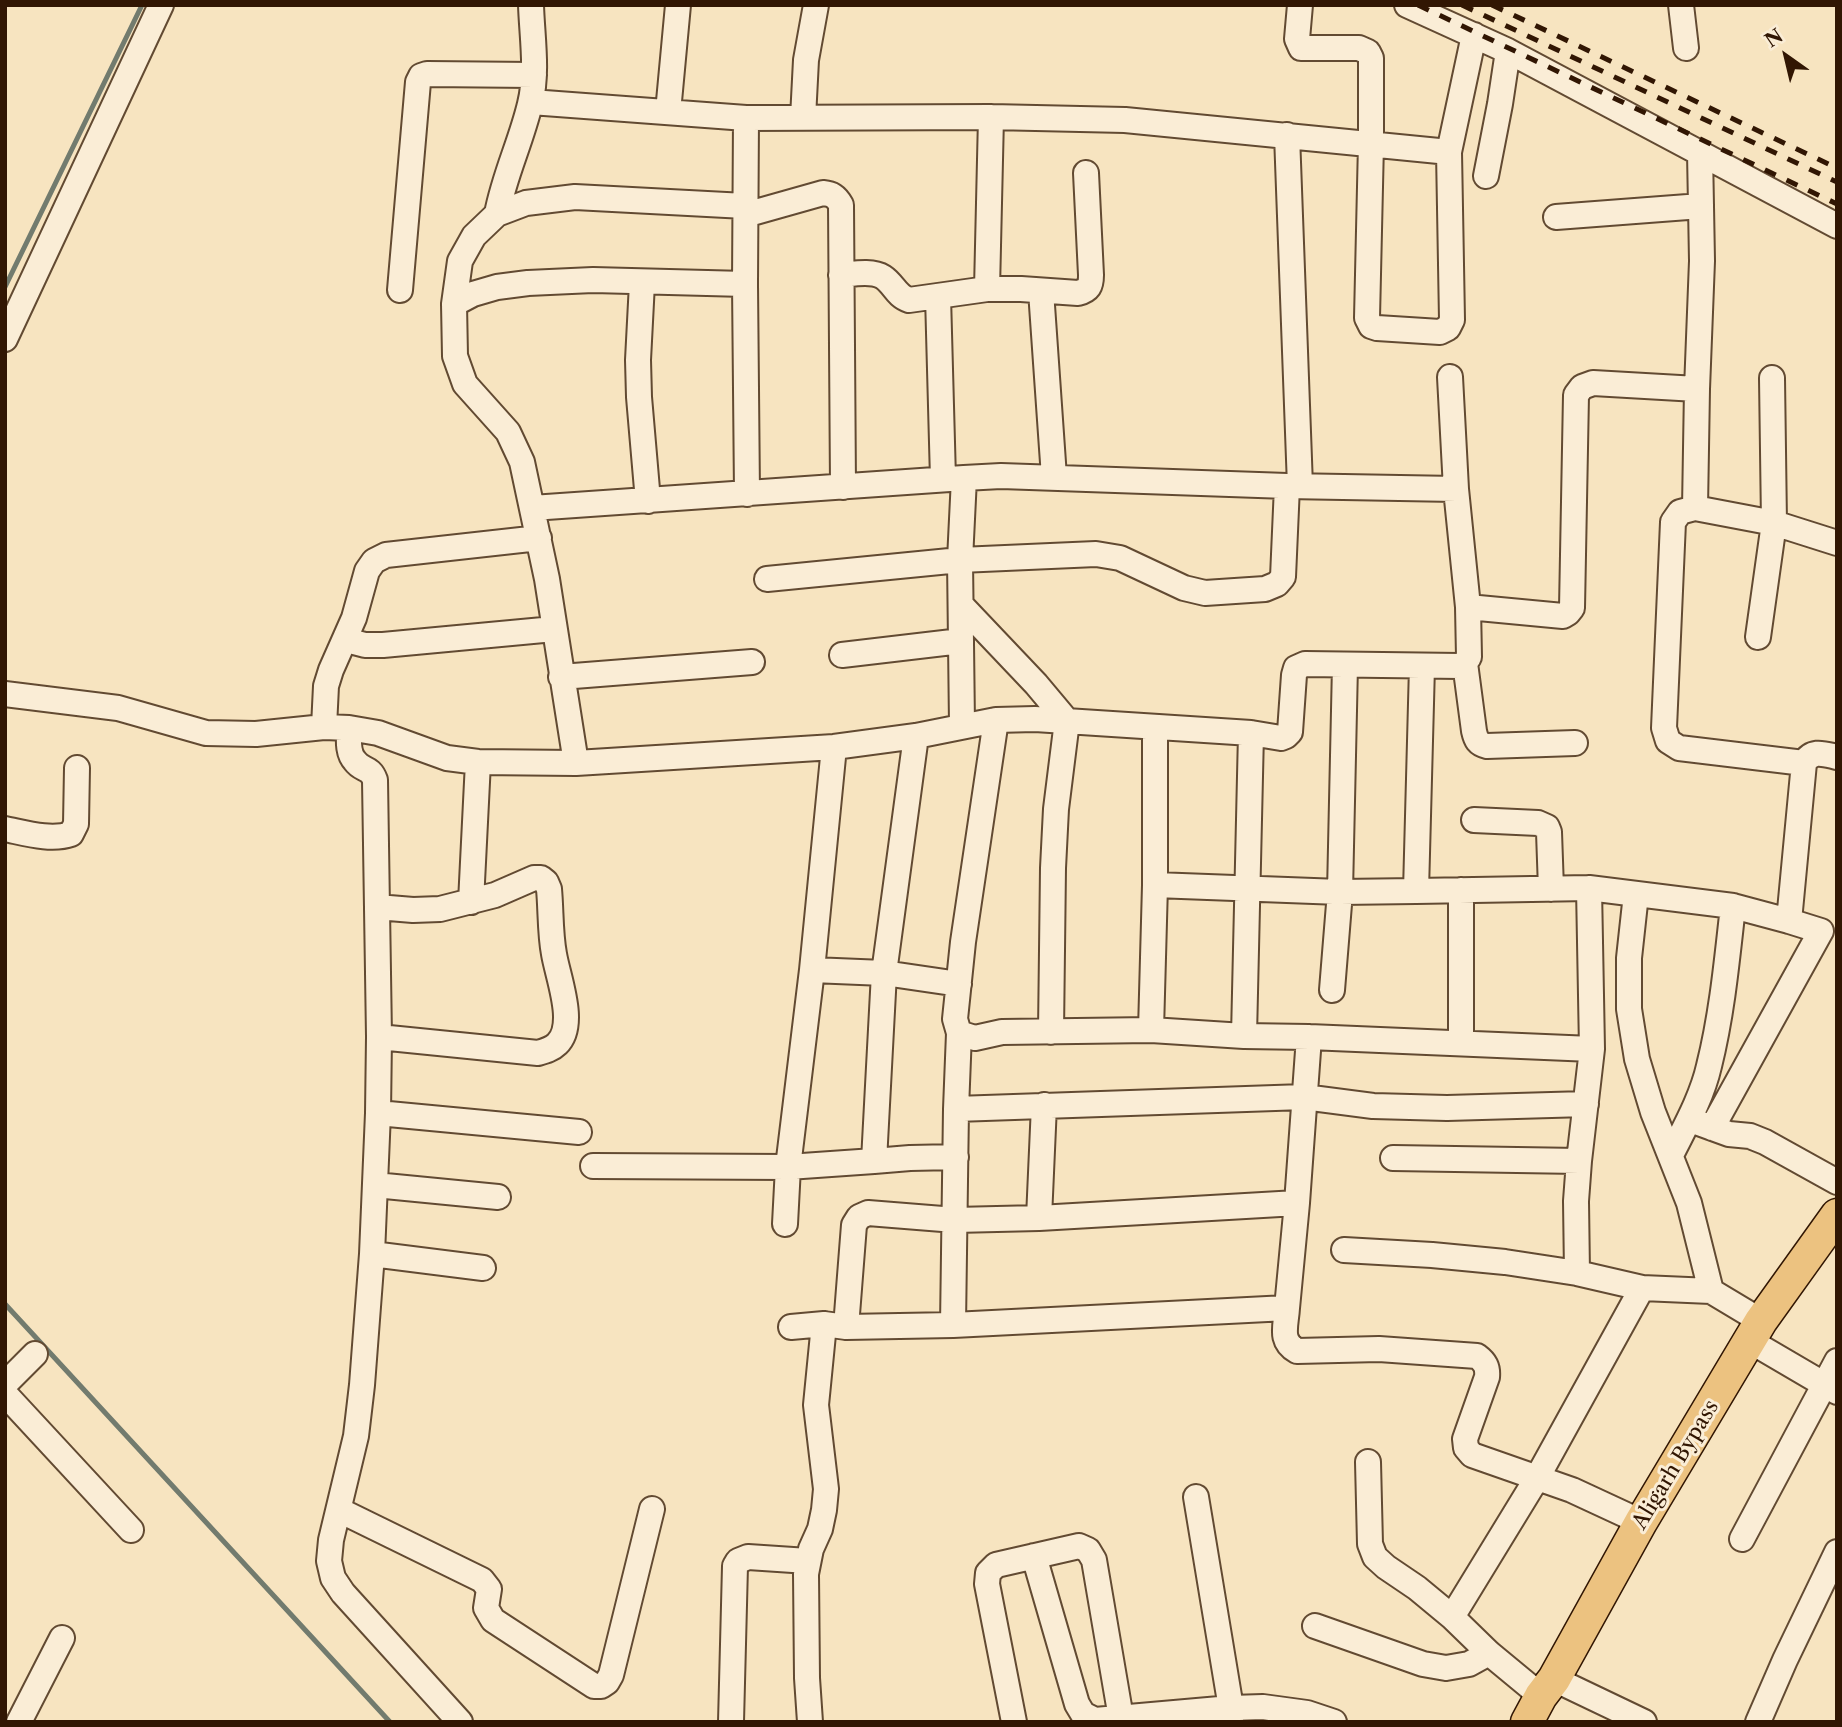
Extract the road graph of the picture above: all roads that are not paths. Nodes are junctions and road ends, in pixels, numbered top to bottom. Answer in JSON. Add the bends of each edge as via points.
{"nodes":[{"id":1,"x":161,"y":5,"type":"edge"},
{"id":2,"x":531,"y":5,"type":"edge"},
{"id":3,"x":678,"y":5,"type":"edge"},
{"id":4,"x":816,"y":5,"type":"edge"},
{"id":5,"x":1300,"y":5,"type":"edge"},
{"id":6,"x":1408,"y":5,"type":"edge"},
{"id":7,"x":1681,"y":5,"type":"edge"},
{"id":8,"x":1474,"y":36,"type":"junction"},
{"id":9,"x":1686,"y":48,"type":"dead end"},
{"id":10,"x":1507,"y":51,"type":"junction"},
{"id":11,"x":534,"y":75,"type":"junction"},
{"id":12,"x":531,"y":102,"type":"junction"},
{"id":13,"x":668,"y":112,"type":"junction"},
{"id":14,"x":991,"y":117,"type":"junction"},
{"id":15,"x":746,"y":118,"type":"junction"},
{"id":16,"x":803,"y":118,"type":"junction"},
{"id":17,"x":1287,"y":135,"type":"junction"},
{"id":18,"x":1371,"y":143,"type":"junction"},
{"id":19,"x":1449,"y":152,"type":"junction"},
{"id":20,"x":1700,"y":153,"type":"junction"},
{"id":21,"x":1086,"y":173,"type":"dead end"},
{"id":22,"x":1486,"y":176,"type":"dead end"},
{"id":23,"x":1702,"y":206,"type":"junction"},
{"id":24,"x":746,"y":210,"type":"junction"},
{"id":25,"x":497,"y":214,"type":"junction"},
{"id":26,"x":1556,"y":217,"type":"dead end"},
{"id":27,"x":1837,"y":226,"type":"edge"},
{"id":28,"x":841,"y":275,"type":"junction"},
{"id":29,"x":642,"y":283,"type":"junction"},
{"id":30,"x":745,"y":284,"type":"junction"},
{"id":31,"x":987,"y":289,"type":"junction"},
{"id":32,"x":400,"y":290,"type":"dead end"},
{"id":33,"x":1041,"y":291,"type":"junction"},
{"id":34,"x":938,"y":296,"type":"junction"},
{"id":35,"x":454,"y":304,"type":"junction"},
{"id":36,"x":5,"y":339,"type":"edge"},
{"id":37,"x":1450,"y":377,"type":"dead end"},
{"id":38,"x":1772,"y":378,"type":"dead end"},
{"id":39,"x":1697,"y":389,"type":"junction"},
{"id":40,"x":1054,"y":477,"type":"junction"},
{"id":41,"x":954,"y":479,"type":"junction"},
{"id":42,"x":1294,"y":486,"type":"junction"},
{"id":43,"x":843,"y":487,"type":"junction"},
{"id":44,"x":1456,"y":489,"type":"junction"},
{"id":45,"x":747,"y":494,"type":"junction"},
{"id":46,"x":648,"y":501,"type":"junction"},
{"id":47,"x":532,"y":508,"type":"junction"},
{"id":48,"x":1695,"y":508,"type":"junction"},
{"id":49,"x":1774,"y":523,"type":"junction"},
{"id":50,"x":538,"y":538,"type":"junction"},
{"id":51,"x":1837,"y":543,"type":"edge"},
{"id":52,"x":960,"y":560,"type":"junction"},
{"id":53,"x":767,"y":579,"type":"dead end"},
{"id":54,"x":961,"y":605,"type":"junction"},
{"id":55,"x":1468,"y":607,"type":"junction"},
{"id":56,"x":554,"y":629,"type":"junction"},
{"id":57,"x":1758,"y":637,"type":"dead end"},
{"id":58,"x":346,"y":640,"type":"junction"},
{"id":59,"x":961,"y":641,"type":"junction"},
{"id":60,"x":842,"y":654,"type":"dead end"},
{"id":61,"x":752,"y":662,"type":"dead end"},
{"id":62,"x":1465,"y":663,"type":"junction"},
{"id":63,"x":1345,"y":665,"type":"junction"},
{"id":64,"x":1422,"y":666,"type":"junction"},
{"id":65,"x":561,"y":677,"type":"junction"},
{"id":66,"x":5,"y":694,"type":"edge"},
{"id":67,"x":996,"y":720,"type":"junction"},
{"id":68,"x":1067,"y":721,"type":"junction"},
{"id":69,"x":962,"y":725,"type":"junction"},
{"id":70,"x":336,"y":727,"type":"junction"},
{"id":71,"x":1155,"y":727,"type":"junction"},
{"id":72,"x":1251,"y":733,"type":"junction"},
{"id":73,"x":916,"y":736,"type":"junction"},
{"id":74,"x":1576,"y":743,"type":"dead end"},
{"id":75,"x":834,"y":747,"type":"junction"},
{"id":76,"x":1837,"y":757,"type":"edge"},
{"id":77,"x":478,"y":762,"type":"junction"},
{"id":78,"x":576,"y":763,"type":"junction"},
{"id":79,"x":1804,"y":763,"type":"junction"},
{"id":80,"x":76,"y":768,"type":"dead end"},
{"id":81,"x":1474,"y":820,"type":"dead end"},
{"id":82,"x":5,"y":829,"type":"edge"},
{"id":83,"x":1155,"y":885,"type":"junction"},
{"id":84,"x":1247,"y":887,"type":"junction"},
{"id":85,"x":1588,"y":888,"type":"junction"},
{"id":86,"x":1551,"y":889,"type":"junction"},
{"id":87,"x":1461,"y":890,"type":"junction"},
{"id":88,"x":1416,"y":891,"type":"junction"},
{"id":89,"x":1339,"y":892,"type":"junction"},
{"id":90,"x":1636,"y":894,"type":"junction"},
{"id":91,"x":471,"y":902,"type":"junction"},
{"id":92,"x":1732,"y":906,"type":"junction"},
{"id":93,"x":377,"y":907,"type":"junction"},
{"id":94,"x":1789,"y":921,"type":"junction"},
{"id":95,"x":1829,"y":934,"type":"edge"},
{"id":96,"x":812,"y":970,"type":"junction"},
{"id":97,"x":884,"y":973,"type":"junction"},
{"id":98,"x":959,"y":984,"type":"junction"},
{"id":99,"x":1332,"y":990,"type":"dead end"},
{"id":100,"x":1151,"y":1030,"type":"junction"},
{"id":101,"x":1051,"y":1032,"type":"junction"},
{"id":102,"x":959,"y":1033,"type":"junction"},
{"id":103,"x":1244,"y":1036,"type":"junction"},
{"id":104,"x":379,"y":1037,"type":"junction"},
{"id":105,"x":1309,"y":1037,"type":"junction"},
{"id":106,"x":1461,"y":1043,"type":"junction"},
{"id":107,"x":1592,"y":1049,"type":"junction"},
{"id":108,"x":1304,"y":1097,"type":"junction"},
{"id":109,"x":1586,"y":1104,"type":"junction"},
{"id":110,"x":1044,"y":1105,"type":"junction"},
{"id":111,"x":956,"y":1109,"type":"junction"},
{"id":112,"x":378,"y":1113,"type":"junction"},
{"id":113,"x":1701,"y":1123,"type":"junction"},
{"id":114,"x":579,"y":1132,"type":"dead end"},
{"id":115,"x":1671,"y":1155,"type":"junction"},
{"id":116,"x":956,"y":1157,"type":"junction"},
{"id":117,"x":1393,"y":1158,"type":"dead end"},
{"id":118,"x":874,"y":1161,"type":"junction"},
{"id":119,"x":1579,"y":1161,"type":"junction"},
{"id":120,"x":593,"y":1166,"type":"dead end"},
{"id":121,"x":788,"y":1167,"type":"junction"},
{"id":122,"x":1837,"y":1182,"type":"edge"},
{"id":123,"x":375,"y":1185,"type":"junction"},
{"id":124,"x":498,"y":1197,"type":"dead end"},
{"id":125,"x":1297,"y":1203,"type":"junction"},
{"id":126,"x":1837,"y":1217,"type":"edge"},
{"id":127,"x":1039,"y":1218,"type":"junction"},
{"id":128,"x":955,"y":1220,"type":"junction"},
{"id":129,"x":785,"y":1224,"type":"dead end"},
{"id":130,"x":1344,"y":1250,"type":"dead end"},
{"id":131,"x":372,"y":1254,"type":"junction"},
{"id":132,"x":483,"y":1268,"type":"dead end"},
{"id":133,"x":1577,"y":1273,"type":"junction"},
{"id":134,"x":1642,"y":1288,"type":"junction"},
{"id":135,"x":1711,"y":1291,"type":"junction"},
{"id":136,"x":1287,"y":1308,"type":"junction"},
{"id":137,"x":953,"y":1325,"type":"junction"},
{"id":138,"x":835,"y":1326,"type":"junction"},
{"id":139,"x":791,"y":1327,"type":"dead end"},
{"id":140,"x":1755,"y":1331,"type":"junction"},
{"id":141,"x":35,"y":1354,"type":"dead end"},
{"id":142,"x":1837,"y":1361,"type":"edge"},
{"id":143,"x":5,"y":1384,"type":"edge"},
{"id":144,"x":1830,"y":1388,"type":"edge"},
{"id":145,"x":5,"y":1394,"type":"edge"},
{"id":146,"x":1368,"y":1462,"type":"dead end"},
{"id":147,"x":1538,"y":1478,"type":"junction"},
{"id":148,"x":1196,"y":1497,"type":"dead end"},
{"id":149,"x":652,"y":1509,"type":"dead end"},
{"id":150,"x":339,"y":1510,"type":"junction"},
{"id":151,"x":1641,"y":1522,"type":"junction"},
{"id":152,"x":131,"y":1530,"type":"dead end"},
{"id":153,"x":1742,"y":1539,"type":"dead end"},
{"id":154,"x":1837,"y":1552,"type":"edge"},
{"id":155,"x":1034,"y":1556,"type":"junction"},
{"id":156,"x":808,"y":1560,"type":"junction"},
{"id":157,"x":1452,"y":1617,"type":"junction"},
{"id":158,"x":1315,"y":1626,"type":"dead end"},
{"id":159,"x":62,"y":1638,"type":"dead end"},
{"id":160,"x":1489,"y":1653,"type":"junction"},
{"id":161,"x":1540,"y":1699,"type":"edge"},
{"id":162,"x":5,"y":1714,"type":"edge"},
{"id":163,"x":1231,"y":1715,"type":"edge"},
{"id":164,"x":1121,"y":1718,"type":"junction"},
{"id":165,"x":19,"y":1722,"type":"edge"},
{"id":166,"x":460,"y":1722,"type":"edge"},
{"id":167,"x":732,"y":1722,"type":"edge"},
{"id":168,"x":810,"y":1722,"type":"edge"},
{"id":169,"x":1014,"y":1722,"type":"edge"},
{"id":170,"x":1334,"y":1722,"type":"edge"},
{"id":171,"x":1644,"y":1722,"type":"edge"},
{"id":172,"x":1758,"y":1722,"type":"edge"}],
"edges":[{"from":1,"to":36,"type":"street"},
{"from":2,"to":11,"type":"street"},
{"from":3,"to":13,"type":"street"},
{"from":4,"to":16,"type":"street","via":[[806,60]]},
{"from":5,"to":18,"type":"street","via":[[1297,40],[1301,48],[1359,48],[1371,58]]},
{"from":6,"to":8,"type":"street"},
{"from":7,"to":9,"type":"street"},
{"from":8,"to":10,"type":"street"},
{"from":8,"to":19,"type":"street"},
{"from":10,"to":20,"type":"street"},
{"from":10,"to":22,"type":"street"},
{"from":11,"to":12,"type":"street"},
{"from":11,"to":32,"type":"street","via":[[421,76]]},
{"from":12,"to":13,"type":"street"},
{"from":12,"to":25,"type":"street"},
{"from":13,"to":15,"type":"street"},
{"from":14,"to":16,"type":"street"},
{"from":14,"to":17,"type":"street","via":[[1125,120]]},
{"from":14,"to":31,"type":"street"},
{"from":15,"to":16,"type":"street"},
{"from":15,"to":24,"type":"street"},
{"from":17,"to":18,"type":"street"},
{"from":17,"to":42,"type":"street"},
{"from":18,"to":19,"type":"street"},
{"from":18,"to":19,"type":"street","via":[[1367,318],[1377,328],[1440,332],[1452,320]]},
{"from":20,"to":23,"type":"street"},
{"from":20,"to":27,"type":"street"},
{"from":21,"to":33,"type":"street","via":[[1091,284],[1079,293]]},
{"from":23,"to":26,"type":"street"},
{"from":23,"to":39,"type":"street"},
{"from":24,"to":25,"type":"street","via":[[575,197],[526,203]]},
{"from":24,"to":28,"type":"street","via":[[823,193],[837,198],[841,205]]},
{"from":24,"to":30,"type":"street"},
{"from":25,"to":35,"type":"street","via":[[474,236],[460,261]]},
{"from":28,"to":34,"type":"street","via":[[876,274],[909,300]]},
{"from":28,"to":43,"type":"street"},
{"from":29,"to":30,"type":"street"},
{"from":29,"to":35,"type":"street","via":[[593,280],[507,285]]},
{"from":29,"to":46,"type":"street","via":[[639,397]]},
{"from":30,"to":45,"type":"street"},
{"from":31,"to":33,"type":"street"},
{"from":31,"to":34,"type":"street"},
{"from":33,"to":40,"type":"street"},
{"from":34,"to":41,"type":"street"},
{"from":35,"to":47,"type":"street","via":[[455,356],[466,384],[508,432],[523,461]]},
{"from":37,"to":44,"type":"street"},
{"from":38,"to":49,"type":"street"},
{"from":39,"to":48,"type":"street"},
{"from":39,"to":55,"type":"street","via":[[1592,383],[1582,387],[1576,395],[1572,608],[1563,616]]},
{"from":40,"to":41,"type":"street"},
{"from":40,"to":42,"type":"street"},
{"from":41,"to":43,"type":"street"},
{"from":41,"to":52,"type":"street"},
{"from":42,"to":44,"type":"street"},
{"from":42,"to":52,"type":"street","via":[[1283,577],[1265,589],[1205,593],[1120,558],[1096,554]]},
{"from":43,"to":45,"type":"street"},
{"from":44,"to":55,"type":"street"},
{"from":45,"to":46,"type":"street"},
{"from":46,"to":47,"type":"street"},
{"from":47,"to":50,"type":"street"},
{"from":48,"to":49,"type":"street"},
{"from":48,"to":79,"type":"street","via":[[1681,512],[1673,522],[1664,728],[1668,741],[1679,748]]},
{"from":49,"to":51,"type":"street"},
{"from":49,"to":57,"type":"street"},
{"from":50,"to":56,"type":"street"},
{"from":50,"to":58,"type":"street","via":[[386,555],[374,561]]},
{"from":52,"to":53,"type":"street"},
{"from":52,"to":54,"type":"street"},
{"from":54,"to":59,"type":"street"},
{"from":54,"to":68,"type":"street"},
{"from":55,"to":62,"type":"street","via":[[1469,657]]},
{"from":56,"to":58,"type":"street","via":[[383,645]]},
{"from":56,"to":65,"type":"street"},
{"from":58,"to":70,"type":"street","via":[[326,686]]},
{"from":59,"to":60,"type":"street"},
{"from":59,"to":69,"type":"street"},
{"from":61,"to":65,"type":"street"},
{"from":62,"to":64,"type":"street"},
{"from":62,"to":74,"type":"street","via":[[1474,731],[1480,744]]},
{"from":63,"to":64,"type":"street"},
{"from":63,"to":72,"type":"street","via":[[1297,668],[1290,732],[1281,738]]},
{"from":63,"to":89,"type":"street"},
{"from":64,"to":88,"type":"street"},
{"from":65,"to":78,"type":"street"},
{"from":66,"to":70,"type":"street","via":[[118,708],[206,733]]},
{"from":67,"to":68,"type":"street"},
{"from":67,"to":69,"type":"street"},
{"from":67,"to":98,"type":"street"},
{"from":68,"to":71,"type":"street"},
{"from":68,"to":101,"type":"street","via":[[1053,857]]},
{"from":69,"to":73,"type":"street"},
{"from":70,"to":77,"type":"street","via":[[379,733],[447,758]]},
{"from":70,"to":93,"type":"street","via":[[353,760],[369,769],[375,780]]},
{"from":71,"to":72,"type":"street"},
{"from":71,"to":83,"type":"street"},
{"from":72,"to":84,"type":"street"},
{"from":73,"to":75,"type":"street"},
{"from":73,"to":97,"type":"street"},
{"from":75,"to":78,"type":"street"},
{"from":75,"to":96,"type":"street"},
{"from":76,"to":79,"type":"street","via":[[1815,753]]},
{"from":77,"to":78,"type":"street"},
{"from":77,"to":91,"type":"street"},
{"from":79,"to":94,"type":"street"},
{"from":80,"to":82,"type":"street","via":[[76,824],[71,834],[33,835]]},
{"from":81,"to":86,"type":"street","via":[[1547,827]]},
{"from":83,"to":84,"type":"street"},
{"from":83,"to":100,"type":"street"},
{"from":84,"to":89,"type":"street"},
{"from":84,"to":103,"type":"street"},
{"from":85,"to":86,"type":"street"},
{"from":85,"to":90,"type":"street"},
{"from":85,"to":107,"type":"street"},
{"from":86,"to":87,"type":"street"},
{"from":87,"to":88,"type":"street"},
{"from":87,"to":106,"type":"street"},
{"from":88,"to":89,"type":"street"},
{"from":89,"to":99,"type":"street"},
{"from":90,"to":92,"type":"street"},
{"from":90,"to":115,"type":"street","via":[[1629,1009],[1637,1059]]},
{"from":91,"to":93,"type":"street","via":[[440,909]]},
{"from":91,"to":104,"type":"street","via":[[534,878],[547,882],[554,953],[566,1005],[559,1042],[538,1053]]},
{"from":92,"to":94,"type":"street"},
{"from":92,"to":113,"type":"street"},
{"from":93,"to":104,"type":"street"},
{"from":94,"to":95,"type":"street"},
{"from":95,"to":113,"type":"street"},
{"from":96,"to":97,"type":"street"},
{"from":96,"to":121,"type":"street"},
{"from":97,"to":98,"type":"street"},
{"from":97,"to":118,"type":"street"},
{"from":98,"to":102,"type":"street","via":[[955,1019]]},
{"from":100,"to":101,"type":"street"},
{"from":100,"to":103,"type":"street"},
{"from":101,"to":102,"type":"street","via":[[1002,1032],[975,1038]]},
{"from":102,"to":111,"type":"street"},
{"from":103,"to":105,"type":"street"},
{"from":104,"to":112,"type":"street"},
{"from":105,"to":106,"type":"street"},
{"from":105,"to":108,"type":"street"},
{"from":106,"to":107,"type":"street"},
{"from":107,"to":109,"type":"street"},
{"from":108,"to":109,"type":"street","via":[[1373,1106]]},
{"from":108,"to":110,"type":"street"},
{"from":108,"to":125,"type":"street"},
{"from":109,"to":119,"type":"street"},
{"from":110,"to":111,"type":"street"},
{"from":110,"to":127,"type":"street"},
{"from":111,"to":116,"type":"street"},
{"from":112,"to":114,"type":"street"},
{"from":112,"to":123,"type":"street"},
{"from":113,"to":115,"type":"street"},
{"from":113,"to":122,"type":"street","via":[[1765,1142]]},
{"from":115,"to":135,"type":"street","via":[[1689,1203]]},
{"from":116,"to":118,"type":"street"},
{"from":116,"to":128,"type":"street"},
{"from":117,"to":119,"type":"street"},
{"from":118,"to":121,"type":"street"},
{"from":119,"to":133,"type":"street"},
{"from":120,"to":121,"type":"street"},
{"from":121,"to":129,"type":"street"},
{"from":123,"to":124,"type":"street"},
{"from":123,"to":131,"type":"street"},
{"from":125,"to":127,"type":"street"},
{"from":125,"to":136,"type":"street"},
{"from":126,"to":140,"type":"main road","name":"Aligarh Bypass"},
{"from":127,"to":128,"type":"street"},
{"from":128,"to":137,"type":"street"},
{"from":128,"to":138,"type":"street","via":[[868,1213],[859,1217],[853,1225]]},
{"from":130,"to":133,"type":"street","via":[[1468,1258]]},
{"from":131,"to":132,"type":"street"},
{"from":131,"to":150,"type":"street","via":[[362,1385]]},
{"from":133,"to":134,"type":"street"},
{"from":134,"to":135,"type":"street"},
{"from":134,"to":147,"type":"street"},
{"from":135,"to":140,"type":"street"},
{"from":136,"to":137,"type":"street"},
{"from":136,"to":147,"type":"street","via":[[1285,1338],[1297,1351],[1379,1349],[1477,1356],[1488,1369],[1466,1448],[1472,1455]]},
{"from":137,"to":138,"type":"street"},
{"from":138,"to":139,"type":"street"},
{"from":138,"to":156,"type":"street","via":[[816,1405],[826,1489],[824,1510]]},
{"from":140,"to":144,"type":"street"},
{"from":140,"to":151,"type":"main road","name":"Aligarh Bypass"},
{"from":141,"to":143,"type":"street"},
{"from":142,"to":144,"type":"street"},
{"from":144,"to":153,"type":"street"},
{"from":145,"to":152,"type":"street"},
{"from":146,"to":157,"type":"street","via":[[1370,1544],[1375,1557]]},
{"from":147,"to":151,"type":"street"},
{"from":147,"to":157,"type":"street"},
{"from":148,"to":163,"type":"street"},
{"from":149,"to":150,"type":"street","via":[[611,1675],[601,1686],[594,1686],[493,1620],[486,1608],[489,1589],[482,1580]]},
{"from":150,"to":166,"type":"street","via":[[329,1561],[333,1578]]},
{"from":151,"to":161,"type":"main road","name":"Aligarh Bypass"},
{"from":154,"to":172,"type":"street"},
{"from":155,"to":164,"type":"street","via":[[1077,1704],[1095,1720]]},
{"from":155,"to":164,"type":"street","via":[[1079,1546],[1094,1560]]},
{"from":155,"to":169,"type":"street","via":[[996,1565],[988,1573]]},
{"from":156,"to":167,"type":"street","via":[[748,1557],[735,1566]]},
{"from":156,"to":168,"type":"street"},
{"from":157,"to":160,"type":"street"},
{"from":158,"to":160,"type":"street","via":[[1446,1668],[1469,1664]]},
{"from":159,"to":165,"type":"street"},
{"from":160,"to":161,"type":"street"},
{"from":161,"to":171,"type":"street"},
{"from":162,"to":165,"type":"street"},
{"from":163,"to":164,"type":"street"},
{"from":163,"to":170,"type":"street","via":[[1263,1707]]}]}
